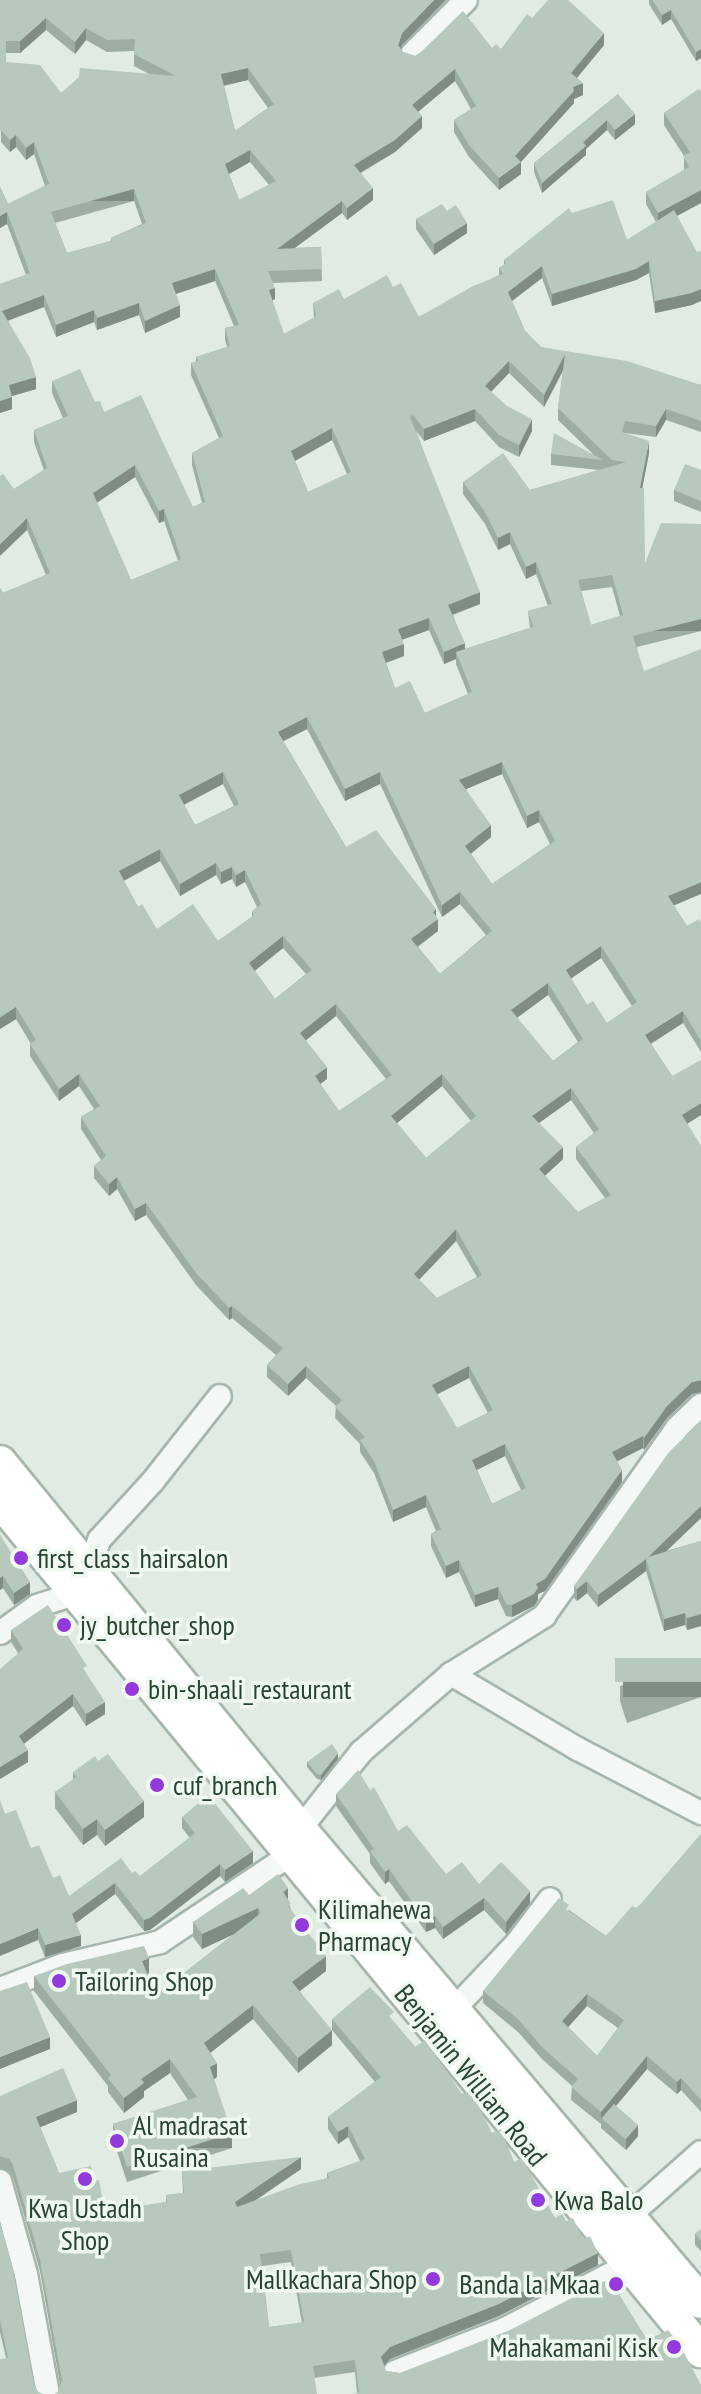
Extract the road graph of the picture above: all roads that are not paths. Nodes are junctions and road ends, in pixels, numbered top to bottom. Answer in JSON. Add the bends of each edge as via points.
{"nodes":[{"id":1,"x":466,"y":0,"type":"edge"},
{"id":2,"x":412,"y":54,"type":"edge"},
{"id":3,"x":220,"y":1396,"type":"dead end"},
{"id":4,"x":701,"y":1405,"type":"edge"},
{"id":5,"x":0,"y":1462,"type":"edge"},
{"id":6,"x":0,"y":1501,"type":"edge"},
{"id":7,"x":83,"y":1582,"type":"junction"},
{"id":8,"x":0,"y":1633,"type":"edge"},
{"id":9,"x":451,"y":1674,"type":"junction"},
{"id":10,"x":701,"y":1813,"type":"edge"},
{"id":11,"x":295,"y":1842,"type":"junction"},
{"id":12,"x":550,"y":1899,"type":"dead end"},
{"id":13,"x":0,"y":1989,"type":"edge"},
{"id":14,"x":454,"y":2009,"type":"junction"},
{"id":15,"x":700,"y":2154,"type":"edge"},
{"id":16,"x":0,"y":2181,"type":"edge"},
{"id":17,"x":629,"y":2216,"type":"junction"},
{"id":18,"x":628,"y":2265,"type":"junction"},
{"id":19,"x":701,"y":2302,"type":"edge"},
{"id":20,"x":701,"y":2351,"type":"edge"},
{"id":21,"x":395,"y":2372,"type":"edge"},
{"id":22,"x":48,"y":2394,"type":"edge"}],
"edges":[{"from":1,"to":2,"type":"street"},
{"from":3,"to":7,"type":"street","via":[[99,1540]]},
{"from":4,"to":9,"type":"street","via":[[677,1428],[544,1616]]},
{"from":5,"to":7,"type":"main road","name":"Benjamin William Road"},
{"from":6,"to":7,"type":"main road","name":"Benjamin William Road"},
{"from":7,"to":8,"type":"street"},
{"from":7,"to":11,"type":"main road","name":"Benjamin William Road"},
{"from":9,"to":10,"type":"street"},
{"from":9,"to":11,"type":"street","via":[[361,1752]]},
{"from":11,"to":13,"type":"street","via":[[160,1942],[63,1965]]},
{"from":11,"to":14,"type":"main road","name":"Benjamin William Road"},
{"from":11,"to":18,"type":"main road","name":"Benjamin William Road"},
{"from":12,"to":14,"type":"street"},
{"from":14,"to":17,"type":"main road","name":"Benjamin William Road"},
{"from":15,"to":17,"type":"street"},
{"from":16,"to":22,"type":"street","via":[[26,2274]]},
{"from":17,"to":19,"type":"main road","name":"Benjamin William Road"},
{"from":18,"to":20,"type":"main road","name":"Benjamin William Road"},
{"from":18,"to":21,"type":"street","via":[[505,2329]]}]}
